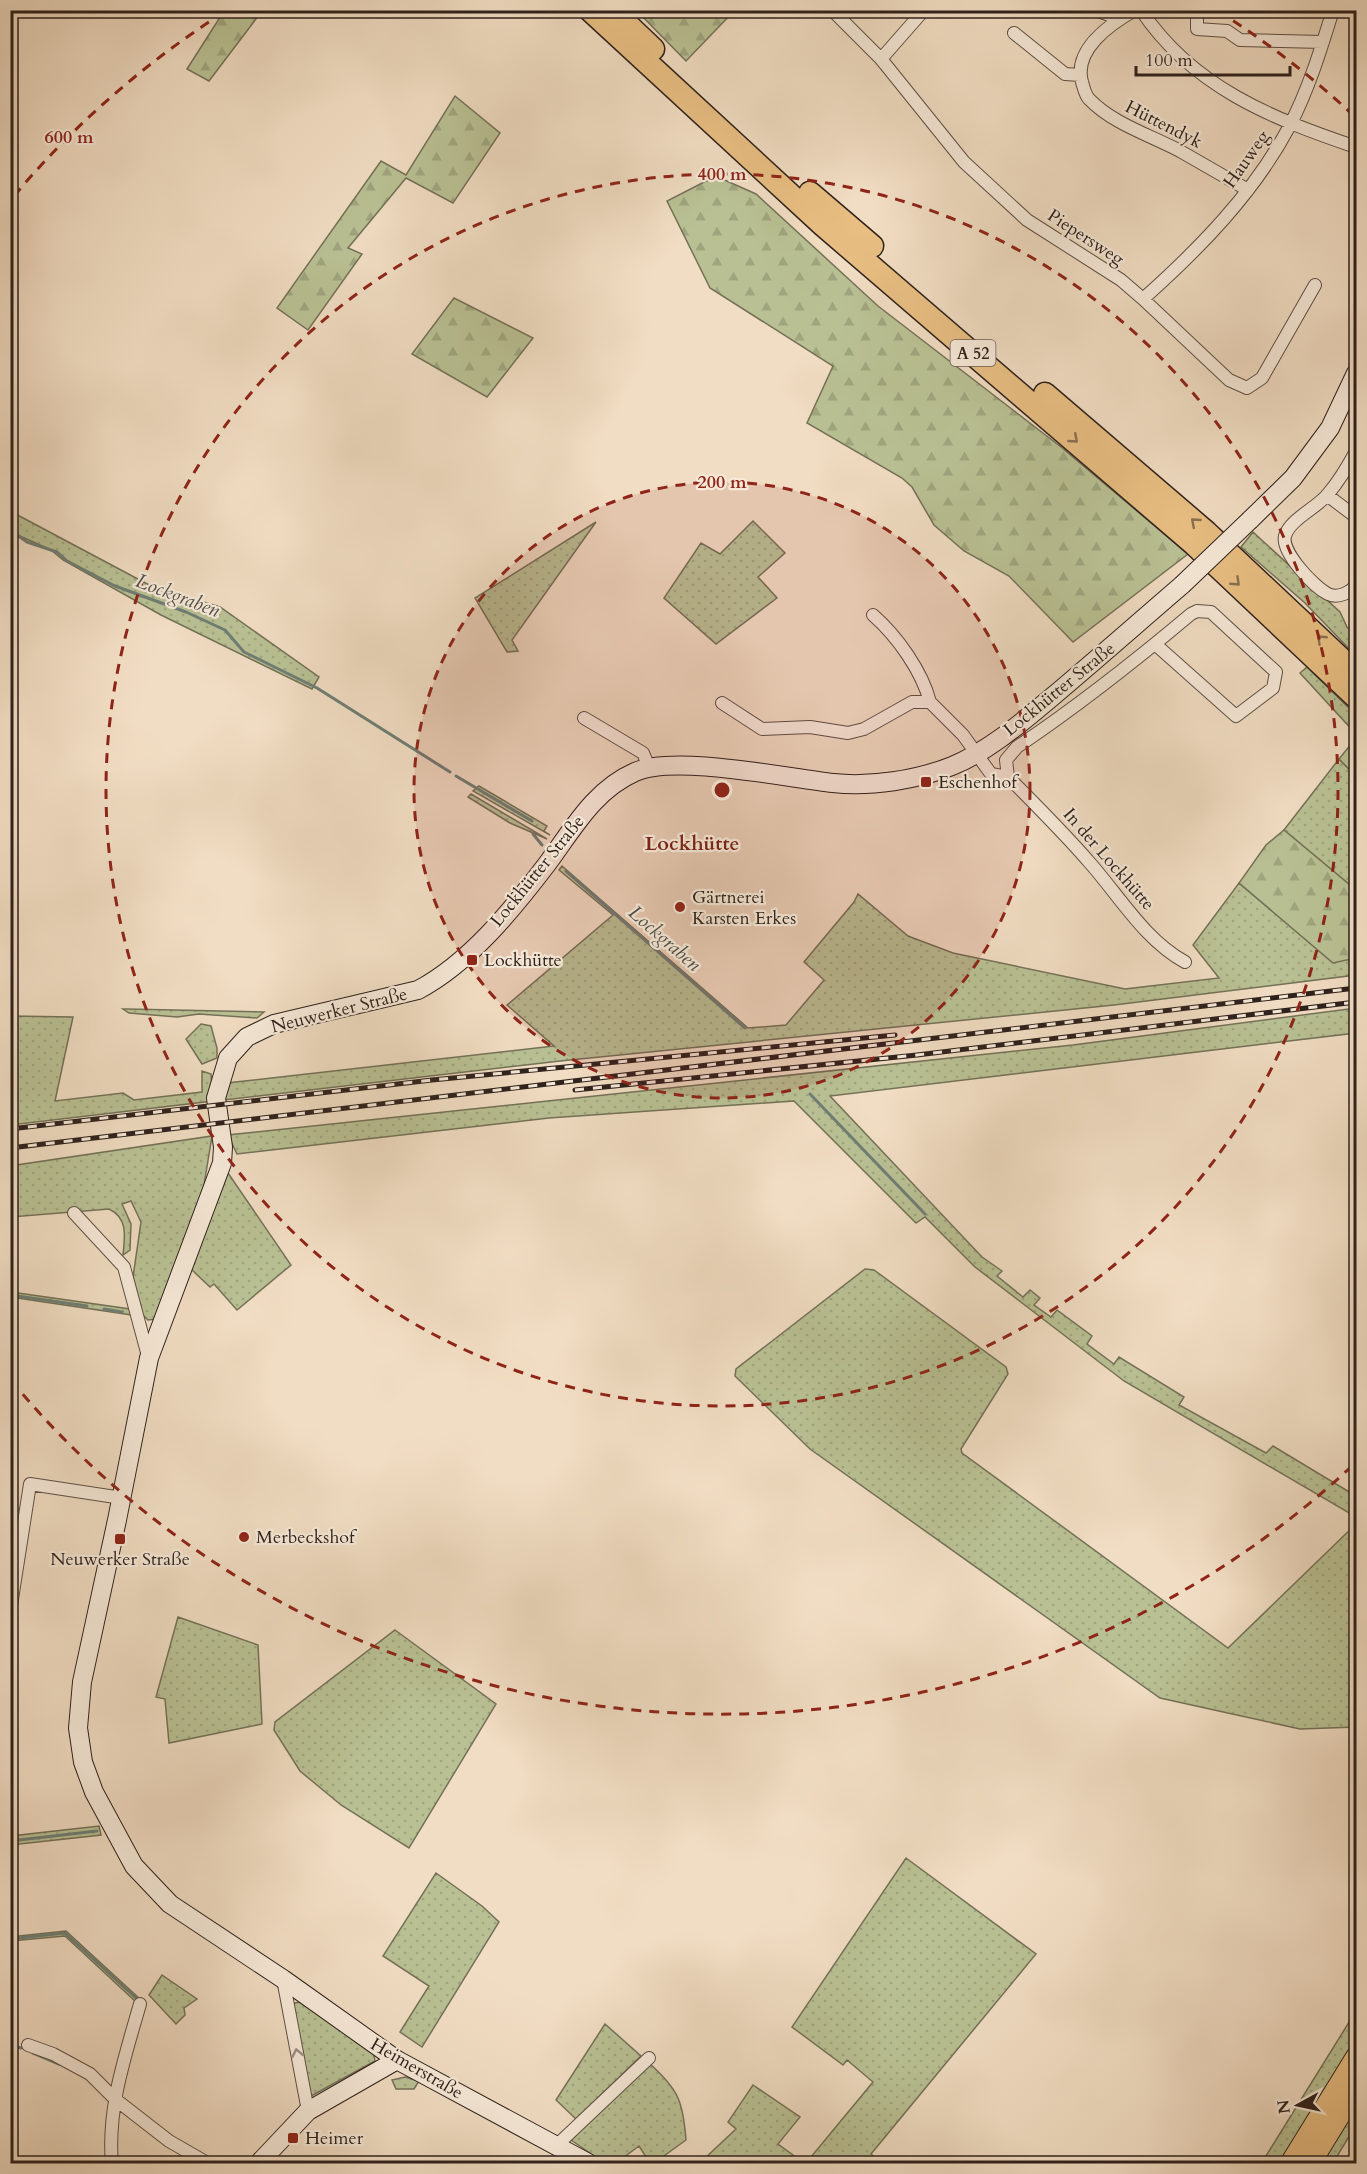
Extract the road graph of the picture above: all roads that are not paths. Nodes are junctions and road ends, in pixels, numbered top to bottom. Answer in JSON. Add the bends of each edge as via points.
{"nodes":[{"id":1,"x":590,"y":10,"type":"edge"},
{"id":2,"x":612,"y":10,"type":"edge"},
{"id":3,"x":832,"y":10,"type":"edge"},
{"id":4,"x":924,"y":10,"type":"edge"},
{"id":5,"x":1095,"y":10,"type":"edge"},
{"id":6,"x":1135,"y":10,"type":"edge"},
{"id":7,"x":1141,"y":10,"type":"edge"},
{"id":8,"x":1197,"y":10,"type":"edge"},
{"id":9,"x":1333,"y":10,"type":"edge"},
{"id":10,"x":1119,"y":19,"type":"junction"},
{"id":11,"x":1014,"y":33,"type":"dead end"},
{"id":12,"x":1323,"y":42,"type":"junction"},
{"id":13,"x":881,"y":59,"type":"junction"},
{"id":14,"x":1080,"y":75,"type":"junction"},
{"id":15,"x":1290,"y":125,"type":"junction"},
{"id":16,"x":1356,"y":147,"type":"edge"},
{"id":17,"x":1248,"y":190,"type":"junction"},
{"id":18,"x":1315,"y":285,"type":"dead end"},
{"id":19,"x":1143,"y":298,"type":"junction"},
{"id":20,"x":1356,"y":373,"type":"edge"},
{"id":21,"x":1356,"y":451,"type":"edge"},
{"id":22,"x":1327,"y":495,"type":"junction"},
{"id":23,"x":1356,"y":517,"type":"edge"},
{"id":24,"x":1356,"y":584,"type":"edge"},
{"id":25,"x":873,"y":615,"type":"dead end"},
{"id":26,"x":1155,"y":644,"type":"junction"},
{"id":27,"x":1356,"y":673,"type":"edge"},
{"id":28,"x":1356,"y":697,"type":"edge"},
{"id":29,"x":930,"y":702,"type":"junction"},
{"id":30,"x":722,"y":703,"type":"dead end"},
{"id":31,"x":584,"y":718,"type":"dead end"},
{"id":32,"x":977,"y":753,"type":"junction"},
{"id":33,"x":650,"y":767,"type":"junction"},
{"id":34,"x":1008,"y":777,"type":"junction"},
{"id":35,"x":1185,"y":962,"type":"dead end"},
{"id":36,"x":424,"y":987,"type":"joint"},
{"id":37,"x":74,"y":1213,"type":"dead end"},
{"id":38,"x":148,"y":1358,"type":"junction"},
{"id":39,"x":122,"y":1498,"type":"junction"},
{"id":40,"x":10,"y":1612,"type":"edge"},
{"id":41,"x":283,"y":1979,"type":"junction"},
{"id":42,"x":140,"y":2004,"type":"dead end"},
{"id":43,"x":28,"y":2045,"type":"dead end"},
{"id":44,"x":1356,"y":2057,"type":"edge"},
{"id":45,"x":649,"y":2058,"type":"dead end"},
{"id":46,"x":397,"y":2060,"type":"junction"},
{"id":47,"x":1356,"y":2089,"type":"edge"},
{"id":48,"x":115,"y":2099,"type":"junction"},
{"id":49,"x":308,"y":2110,"type":"junction"},
{"id":50,"x":557,"y":2145,"type":"junction"},
{"id":51,"x":112,"y":2163,"type":"edge"},
{"id":52,"x":209,"y":2163,"type":"edge"},
{"id":53,"x":258,"y":2163,"type":"edge"},
{"id":54,"x":590,"y":2163,"type":"edge"},
{"id":55,"x":1290,"y":2163,"type":"edge"},
{"id":56,"x":1310,"y":2163,"type":"edge"}],
"edges":[{"from":1,"to":28,"type":"highway","number":"A 52","one_way":true,"via":[[823,225],[1194,544]]},
{"from":27,"to":2,"type":"highway","number":"A 52","one_way":true,"via":[[1206,532],[832,212]]},
{"from":3,"to":13,"type":"street","name":"Piepersweg"},
{"from":4,"to":13,"type":"street"},
{"from":5,"to":10,"type":"street"},
{"from":6,"to":10,"type":"street"},
{"from":7,"to":15,"type":"street","via":[[1178,54],[1210,81]]},
{"from":8,"to":12,"type":"street","via":[[1197,29],[1227,31],[1240,40]]},
{"from":9,"to":12,"type":"street","name":"Hauweg"},
{"from":10,"to":14,"type":"street","via":[[1094,41]]},
{"from":11,"to":14,"type":"street","via":[[1065,74]]},
{"from":12,"to":15,"type":"street","name":"Hauweg"},
{"from":13,"to":19,"type":"street","name":"Piepersweg","via":[[964,162],[1028,220]]},
{"from":14,"to":17,"type":"street","name":"Hüttendyk","via":[[1087,98],[1112,117]]},
{"from":15,"to":16,"type":"street"},
{"from":15,"to":17,"type":"street","name":"Hauweg"},
{"from":17,"to":19,"type":"street","name":"Hauweg","via":[[1187,260]]},
{"from":18,"to":19,"type":"street","name":"Piepersweg","via":[[1262,378],[1247,388],[1229,380]]},
{"from":20,"to":32,"type":"street","name":"Lockhütter Straße","bridge":true,"via":[[1330,428],[1293,478],[1182,585],[1026,718]]},
{"from":21,"to":22,"type":"street"},
{"from":22,"to":23,"type":"street"},
{"from":22,"to":24,"type":"street","via":[[1289,529],[1284,538],[1286,549],[1296,565],[1328,594],[1340,595]]},
{"from":25,"to":29,"type":"street","via":[[884,624],[915,668]]},
{"from":26,"to":26,"type":"street","via":[[1191,614],[1211,612],[1276,672],[1273,688],[1236,716]]},
{"from":26,"to":34,"type":"street","via":[[1017,747],[1006,760]]},
{"from":29,"to":30,"type":"street","via":[[912,702],[864,729],[848,733],[810,727],[762,729]]},
{"from":29,"to":32,"type":"street","name":"In der Lockhütte"},
{"from":31,"to":33,"type":"street","via":[[643,753]]},
{"from":32,"to":33,"type":"street","name":"Lockhütter Straße","via":[[952,766],[925,773],[854,784],[752,772]]},
{"from":32,"to":34,"type":"street","name":"In der Lockhütte","via":[[991,774]]},
{"from":33,"to":36,"type":"street","name":"Lockhütter Straße","via":[[617,781],[598,796],[506,914],[466,954]]},
{"from":34,"to":35,"type":"street","name":"In der Lockhütte","via":[[1084,856],[1126,909],[1162,946]]},
{"from":36,"to":38,"type":"street","name":"Neuwerker Straße","via":[[274,1024],[247,1037],[228,1058],[216,1098],[222,1163]]},
{"from":37,"to":38,"type":"street","name":"Neuwerker Straße","via":[[124,1267]]},
{"from":38,"to":39,"type":"street","name":"Neuwerker Straße"},
{"from":39,"to":40,"type":"street","via":[[30,1484]]},
{"from":39,"to":41,"type":"street","name":"Neuwerker Straße","via":[[82,1682],[78,1728],[83,1762],[107,1820],[134,1866],[170,1904]]},
{"from":41,"to":46,"type":"street","name":"Heimerstraße"},
{"from":49,"to":41,"type":"street","one_way":true},
{"from":42,"to":48,"type":"street"},
{"from":43,"to":48,"type":"street","via":[[90,2074]]},
{"from":44,"to":55,"type":"main road"},
{"from":45,"to":50,"type":"street"},
{"from":46,"to":49,"type":"street"},
{"from":46,"to":50,"type":"street","name":"Heimerstraße"},
{"from":47,"to":56,"type":"main road"},
{"from":48,"to":51,"type":"street","via":[[110,2137]]},
{"from":48,"to":52,"type":"street","via":[[169,2141]]},
{"from":49,"to":53,"type":"street"},
{"from":50,"to":54,"type":"street","name":"Heimerstraße"}]}
